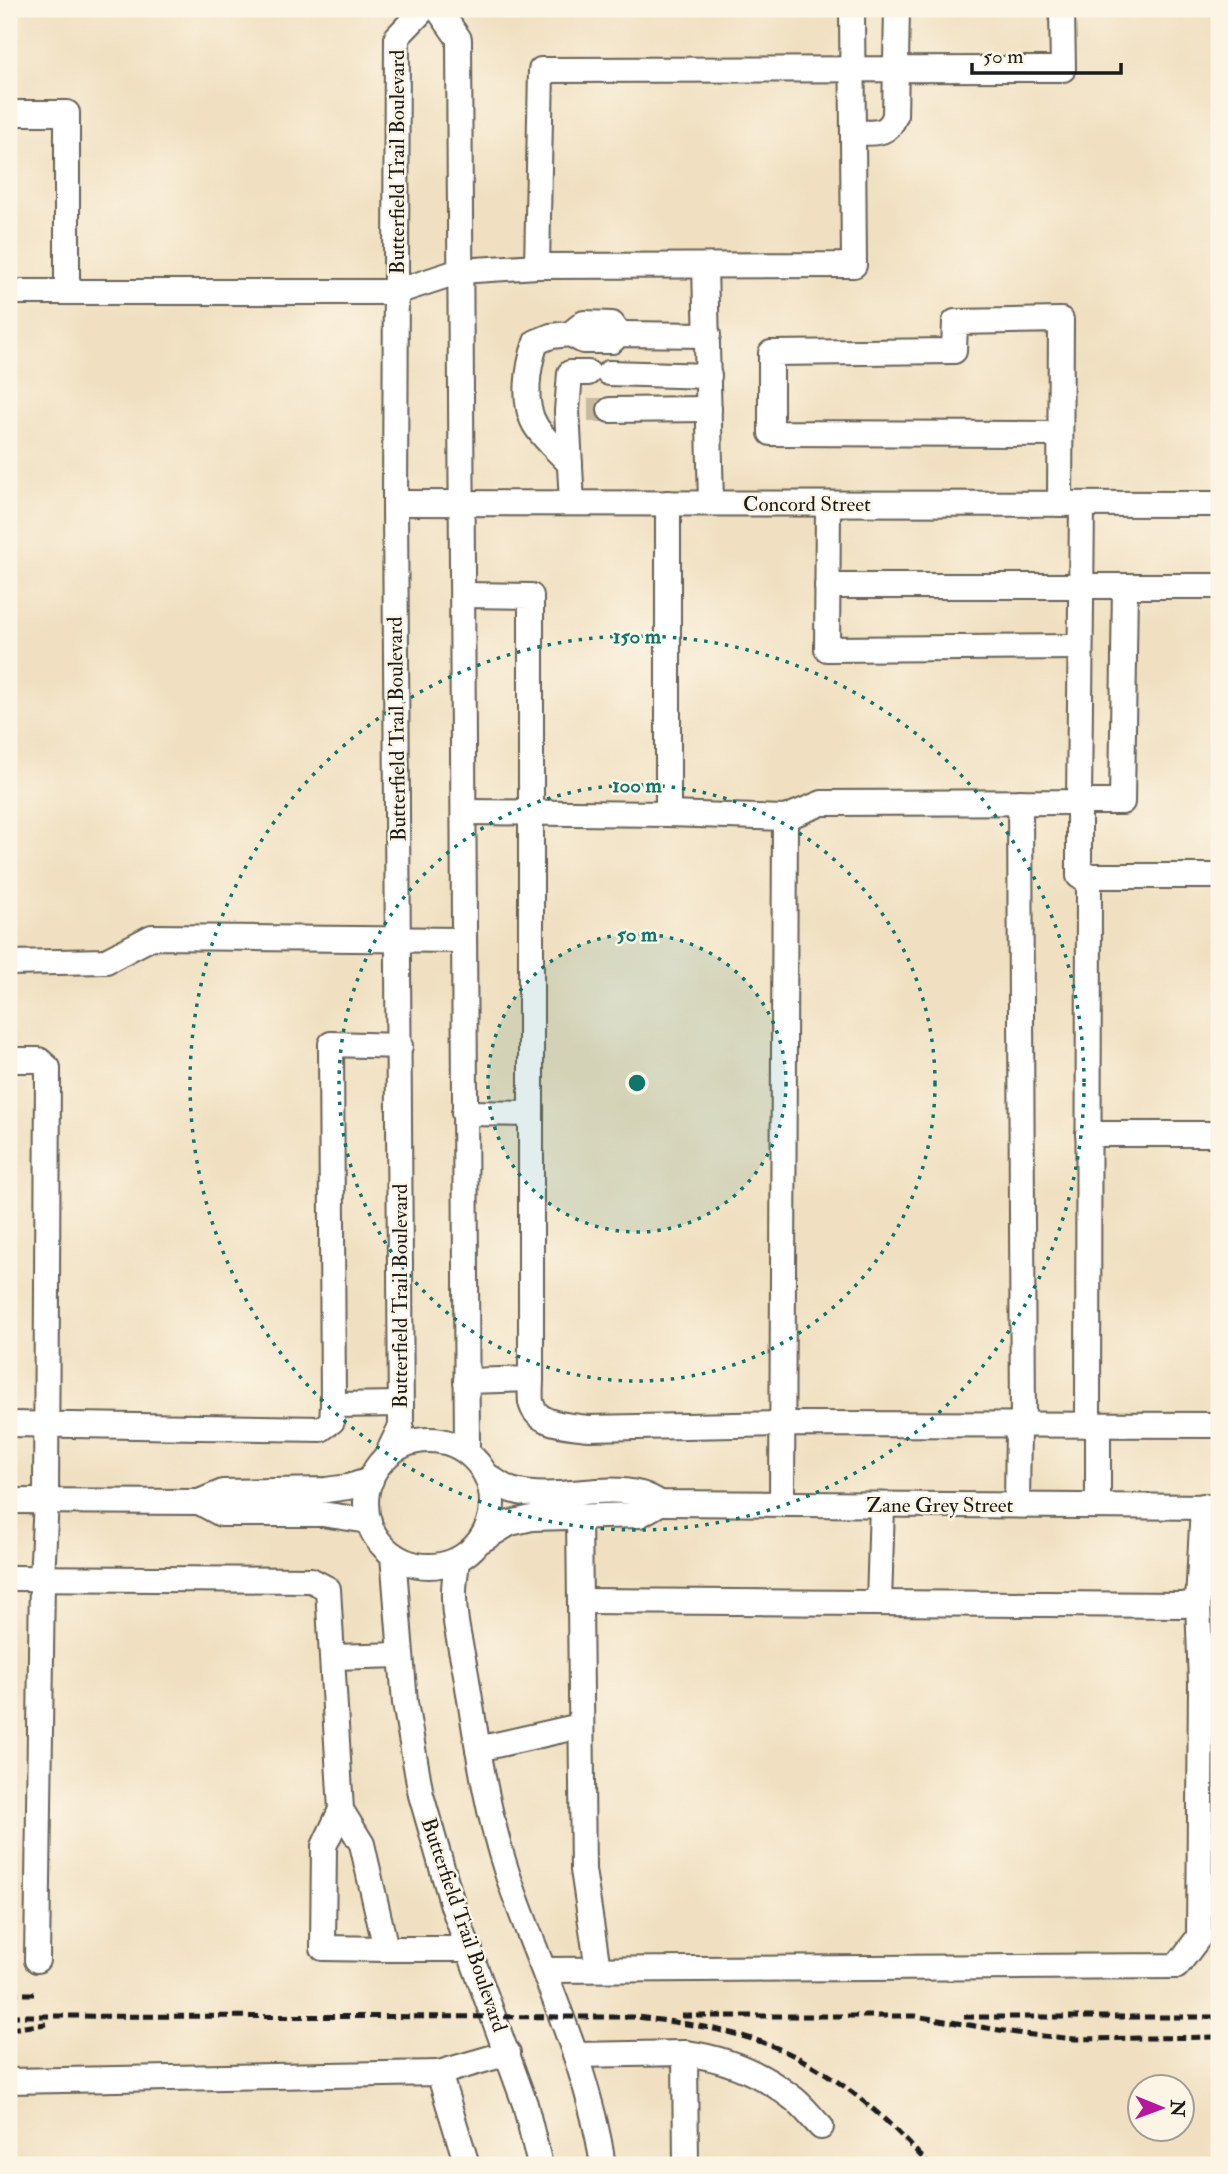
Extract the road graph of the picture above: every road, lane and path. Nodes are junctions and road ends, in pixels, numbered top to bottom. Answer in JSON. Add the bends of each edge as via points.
{"nodes":[{"id":1,"x":424,"y":9,"type":"edge"},
{"id":2,"x":438,"y":9,"type":"edge"},
{"id":3,"x":852,"y":9,"type":"edge"},
{"id":4,"x":897,"y":9,"type":"edge"},
{"id":5,"x":1062,"y":9,"type":"edge"},
{"id":6,"x":853,"y":69,"type":"junction"},
{"id":7,"x":897,"y":69,"type":"junction"},
{"id":8,"x":9,"y":113,"type":"edge"},
{"id":9,"x":853,"y":134,"type":"junction"},
{"id":10,"x":537,"y":266,"type":"junction"},
{"id":11,"x":705,"y":267,"type":"junction"},
{"id":12,"x":460,"y":271,"type":"junction"},
{"id":13,"x":9,"y":292,"type":"edge"},
{"id":14,"x":66,"y":292,"type":"junction"},
{"id":15,"x":396,"y":292,"type":"junction"},
{"id":16,"x":708,"y":335,"type":"junction"},
{"id":17,"x":709,"y":376,"type":"junction"},
{"id":18,"x":709,"y":409,"type":"junction"},
{"id":19,"x":588,"y":410,"type":"junction"},
{"id":20,"x":1060,"y":434,"type":"junction"},
{"id":21,"x":570,"y":464,"type":"junction"},
{"id":22,"x":395,"y":503,"type":"junction"},
{"id":23,"x":463,"y":503,"type":"junction"},
{"id":24,"x":572,"y":503,"type":"junction"},
{"id":25,"x":668,"y":503,"type":"junction"},
{"id":26,"x":711,"y":503,"type":"junction"},
{"id":27,"x":828,"y":503,"type":"junction"},
{"id":28,"x":1071,"y":504,"type":"junction"},
{"id":29,"x":1219,"y":504,"type":"edge"},
{"id":30,"x":1081,"y":585,"type":"junction"},
{"id":31,"x":827,"y":586,"type":"junction"},
{"id":32,"x":1125,"y":586,"type":"junction"},
{"id":33,"x":1219,"y":586,"type":"edge"},
{"id":34,"x":463,"y":595,"type":"junction"},
{"id":35,"x":1080,"y":648,"type":"junction"},
{"id":36,"x":1020,"y":802,"type":"junction"},
{"id":37,"x":1079,"y":802,"type":"junction"},
{"id":38,"x":464,"y":812,"type":"junction"},
{"id":39,"x":531,"y":813,"type":"junction"},
{"id":40,"x":668,"y":814,"type":"junction"},
{"id":41,"x":785,"y":818,"type":"junction"},
{"id":42,"x":1088,"y":876,"type":"junction"},
{"id":43,"x":1219,"y":876,"type":"edge"},
{"id":44,"x":463,"y":940,"type":"junction"},
{"id":45,"x":399,"y":941,"type":"junction"},
{"id":46,"x":9,"y":963,"type":"edge"},
{"id":47,"x":400,"y":1046,"type":"junction"},
{"id":48,"x":9,"y":1060,"type":"edge"},
{"id":49,"x":464,"y":1113,"type":"junction"},
{"id":50,"x":531,"y":1114,"type":"junction"},
{"id":51,"x":1088,"y":1134,"type":"junction"},
{"id":52,"x":1219,"y":1134,"type":"edge"},
{"id":53,"x":531,"y":1379,"type":"junction"},
{"id":54,"x":466,"y":1381,"type":"junction"},
{"id":55,"x":401,"y":1404,"type":"junction"},
{"id":56,"x":333,"y":1405,"type":"junction"},
{"id":57,"x":47,"y":1423,"type":"junction"},
{"id":58,"x":9,"y":1424,"type":"edge"},
{"id":59,"x":782,"y":1424,"type":"junction"},
{"id":60,"x":1021,"y":1425,"type":"junction"},
{"id":61,"x":1093,"y":1425,"type":"junction"},
{"id":62,"x":1219,"y":1425,"type":"edge"},
{"id":63,"x":467,"y":1451,"type":"junction"},
{"id":64,"x":386,"y":1457,"type":"junction"},
{"id":65,"x":488,"y":1476,"type":"junction"},
{"id":66,"x":371,"y":1480,"type":"junction"},
{"id":67,"x":9,"y":1501,"type":"edge"},
{"id":68,"x":46,"y":1501,"type":"junction"},
{"id":69,"x":199,"y":1502,"type":"junction"},
{"id":70,"x":660,"y":1503,"type":"junction"},
{"id":71,"x":782,"y":1504,"type":"junction"},
{"id":72,"x":882,"y":1505,"type":"junction"},
{"id":73,"x":1017,"y":1505,"type":"junction"},
{"id":74,"x":1098,"y":1506,"type":"junction"},
{"id":75,"x":1211,"y":1506,"type":"edge"},
{"id":76,"x":579,"y":1516,"type":"junction"},
{"id":77,"x":369,"y":1521,"type":"junction"},
{"id":78,"x":482,"y":1539,"type":"junction"},
{"id":79,"x":393,"y":1555,"type":"junction"},
{"id":80,"x":457,"y":1561,"type":"junction"},
{"id":81,"x":9,"y":1578,"type":"edge"},
{"id":82,"x":42,"y":1578,"type":"junction"},
{"id":83,"x":580,"y":1601,"type":"junction"},
{"id":84,"x":1198,"y":1602,"type":"junction"},
{"id":85,"x":879,"y":1603,"type":"junction"},
{"id":86,"x":400,"y":1655,"type":"junction"},
{"id":87,"x":333,"y":1657,"type":"junction"},
{"id":88,"x":1210,"y":1684,"type":"edge"},
{"id":89,"x":580,"y":1726,"type":"junction"},
{"id":90,"x":478,"y":1749,"type":"junction"},
{"id":91,"x":341,"y":1810,"type":"junction"},
{"id":92,"x":386,"y":1949,"type":"junction"},
{"id":93,"x":470,"y":1949,"type":"junction"},
{"id":94,"x":37,"y":1960,"type":"dead end"},
{"id":95,"x":598,"y":1969,"type":"junction"},
{"id":96,"x":545,"y":1970,"type":"junction"},
{"id":97,"x":508,"y":2053,"type":"junction"},
{"id":98,"x":685,"y":2053,"type":"junction"},
{"id":99,"x":576,"y":2055,"type":"junction"},
{"id":100,"x":439,"y":2073,"type":"junction"},
{"id":101,"x":9,"y":2081,"type":"edge"},
{"id":102,"x":821,"y":2127,"type":"dead end"},
{"id":103,"x":467,"y":2165,"type":"edge"},
{"id":104,"x":540,"y":2165,"type":"edge"},
{"id":105,"x":603,"y":2165,"type":"edge"},
{"id":106,"x":685,"y":2165,"type":"edge"}],
"edges":[{"from":1,"to":15,"type":"street","name":"Butterfield Trail Boulevard","via":[[397,37]]},
{"from":2,"to":12,"type":"street","via":[[459,39]]},
{"from":3,"to":6,"type":"street"},
{"from":4,"to":7,"type":"street"},
{"from":5,"to":7,"type":"street","via":[[1063,69]]},
{"from":6,"to":7,"type":"street"},
{"from":6,"to":9,"type":"street"},
{"from":6,"to":10,"type":"street","via":[[541,69]]},
{"from":7,"to":9,"type":"street","via":[[891,127]]},
{"from":8,"to":14,"type":"street","via":[[67,113]]},
{"from":9,"to":11,"type":"street","via":[[854,265]]},
{"from":10,"to":11,"type":"street"},
{"from":10,"to":12,"type":"street"},
{"from":11,"to":16,"type":"street"},
{"from":12,"to":15,"type":"street"},
{"from":12,"to":23,"type":"street"},
{"from":13,"to":14,"type":"street"},
{"from":14,"to":15,"type":"street"},
{"from":15,"to":22,"type":"street","name":"Butterfield Trail Boulevard"},
{"from":16,"to":17,"type":"street"},
{"from":16,"to":21,"type":"street","via":[[619,334],[612,324],[584,323],[570,334],[536,342],[527,389],[534,424]]},
{"from":17,"to":18,"type":"street"},
{"from":17,"to":19,"type":"street","via":[[570,373]]},
{"from":18,"to":19,"type":"street"},
{"from":18,"to":26,"type":"street"},
{"from":19,"to":21,"type":"street"},
{"from":20,"to":20,"type":"street","via":[[1061,320],[955,322],[954,351],[771,353],[771,433]]},
{"from":20,"to":28,"type":"street"},
{"from":21,"to":24,"type":"street"},
{"from":22,"to":23,"type":"street","name":"Concord Street"},
{"from":22,"to":45,"type":"street","name":"Butterfield Trail Boulevard"},
{"from":23,"to":24,"type":"street","name":"Concord Street"},
{"from":23,"to":34,"type":"street"},
{"from":24,"to":25,"type":"street","name":"Concord Street"},
{"from":25,"to":26,"type":"street","name":"Concord Street"},
{"from":25,"to":40,"type":"street"},
{"from":26,"to":27,"type":"street","name":"Concord Street"},
{"from":27,"to":28,"type":"street","name":"Concord Street"},
{"from":27,"to":31,"type":"street"},
{"from":28,"to":29,"type":"street","name":"Concord Street"},
{"from":28,"to":30,"type":"street"},
{"from":30,"to":31,"type":"street"},
{"from":30,"to":32,"type":"street"},
{"from":30,"to":35,"type":"street"},
{"from":31,"to":35,"type":"street","via":[[827,649]]},
{"from":32,"to":33,"type":"street"},
{"from":32,"to":37,"type":"street","via":[[1122,802]]},
{"from":34,"to":38,"type":"street"},
{"from":34,"to":39,"type":"street","via":[[531,596]]},
{"from":35,"to":37,"type":"street"},
{"from":36,"to":37,"type":"street"},
{"from":36,"to":41,"type":"street","via":[[822,803]]},
{"from":36,"to":60,"type":"street"},
{"from":37,"to":42,"type":"street","via":[[1079,876]]},
{"from":38,"to":39,"type":"street"},
{"from":38,"to":44,"type":"street"},
{"from":39,"to":40,"type":"street"},
{"from":39,"to":50,"type":"street"},
{"from":40,"to":41,"type":"street"},
{"from":41,"to":59,"type":"street"},
{"from":42,"to":43,"type":"street"},
{"from":42,"to":51,"type":"street"},
{"from":44,"to":45,"type":"street"},
{"from":44,"to":49,"type":"street"},
{"from":45,"to":46,"type":"street","via":[[152,937],[106,961]]},
{"from":45,"to":47,"type":"street","name":"Butterfield Trail Boulevard"},
{"from":47,"to":55,"type":"street","name":"Butterfield Trail Boulevard"},
{"from":47,"to":56,"type":"street","via":[[331,1044]]},
{"from":48,"to":57,"type":"street","via":[[39,1060],[48,1068]]},
{"from":49,"to":50,"type":"street"},
{"from":49,"to":54,"type":"street"},
{"from":50,"to":53,"type":"street"},
{"from":51,"to":52,"type":"street"},
{"from":51,"to":61,"type":"street"},
{"from":53,"to":54,"type":"street"},
{"from":53,"to":59,"type":"street","via":[[531,1404],[540,1418],[558,1424],[588,1428]]},
{"from":54,"to":63,"type":"street"},
{"from":55,"to":56,"type":"street"},
{"from":55,"to":64,"type":"street","name":"Butterfield Trail Boulevard","via":[[401,1426]]},
{"from":56,"to":57,"type":"street","via":[[332,1421],[321,1429]]},
{"from":57,"to":58,"type":"street"},
{"from":57,"to":68,"type":"street"},
{"from":59,"to":60,"type":"street"},
{"from":59,"to":71,"type":"street"},
{"from":60,"to":61,"type":"street"},
{"from":60,"to":73,"type":"street"},
{"from":61,"to":62,"type":"street"},
{"from":61,"to":74,"type":"street"},
{"from":63,"to":64,"type":"street","via":[[440,1440],[411,1442]]},
{"from":63,"to":65,"type":"street"},
{"from":64,"to":66,"type":"street"},
{"from":65,"to":70,"type":"street","name":"Zane Grey Street","via":[[510,1489],[538,1494],[609,1491],[642,1494]]},
{"from":65,"to":78,"type":"street","via":[[493,1509]]},
{"from":66,"to":69,"type":"street","via":[[323,1490],[223,1492]]},
{"from":66,"to":77,"type":"street","via":[[366,1500]]},
{"from":67,"to":68,"type":"street"},
{"from":68,"to":69,"type":"street"},
{"from":68,"to":82,"type":"street"},
{"from":69,"to":77,"type":"street","via":[[221,1514],[322,1514]]},
{"from":70,"to":71,"type":"street","name":"Zane Grey Street"},
{"from":70,"to":76,"type":"street","name":"Zane Grey Street","via":[[639,1515]]},
{"from":71,"to":72,"type":"street","name":"Zane Grey Street"},
{"from":72,"to":73,"type":"street","name":"Zane Grey Street"},
{"from":72,"to":85,"type":"street"},
{"from":73,"to":74,"type":"street","name":"Zane Grey Street"},
{"from":74,"to":75,"type":"street","name":"Zane Grey Street"},
{"from":75,"to":84,"type":"street"},
{"from":76,"to":78,"type":"street","name":"Zane Grey Street","via":[[510,1522]]},
{"from":76,"to":83,"type":"street"},
{"from":77,"to":79,"type":"street","via":[[378,1540]]},
{"from":78,"to":80,"type":"street"},
{"from":79,"to":80,"type":"street","via":[[424,1567]]},
{"from":79,"to":86,"type":"street","name":"Butterfield Trail Boulevard"},
{"from":80,"to":90,"type":"street","via":[[457,1629]]},
{"from":81,"to":82,"type":"street"},
{"from":82,"to":87,"type":"street","via":[[311,1580],[328,1588]]},
{"from":82,"to":94,"type":"street"},
{"from":83,"to":85,"type":"street"},
{"from":83,"to":89,"type":"street"},
{"from":84,"to":85,"type":"street"},
{"from":84,"to":88,"type":"street"},
{"from":86,"to":87,"type":"street"},
{"from":86,"to":93,"type":"street","name":"Butterfield Trail Boulevard","via":[[421,1795]]},
{"from":87,"to":91,"type":"street"},
{"from":88,"to":95,"type":"street","via":[[1199,1937],[1177,1966]]},
{"from":89,"to":90,"type":"street"},
{"from":89,"to":95,"type":"street","via":[[583,1870]]},
{"from":90,"to":96,"type":"street","via":[[508,1874]]},
{"from":91,"to":92,"type":"street","via":[[362,1844]]},
{"from":91,"to":92,"type":"street","via":[[324,1846],[323,1948]]},
{"from":92,"to":93,"type":"street"},
{"from":93,"to":97,"type":"street","name":"Butterfield Trail Boulevard"},
{"from":95,"to":96,"type":"street"},
{"from":96,"to":99,"type":"street"},
{"from":97,"to":100,"type":"street"},
{"from":97,"to":104,"type":"street","name":"Butterfield Trail Boulevard"},
{"from":98,"to":99,"type":"street"},
{"from":98,"to":102,"type":"street","via":[[745,2068],[791,2096]]},
{"from":98,"to":106,"type":"street"},
{"from":99,"to":105,"type":"street"},
{"from":100,"to":101,"type":"street"},
{"from":100,"to":103,"type":"street"}]}
